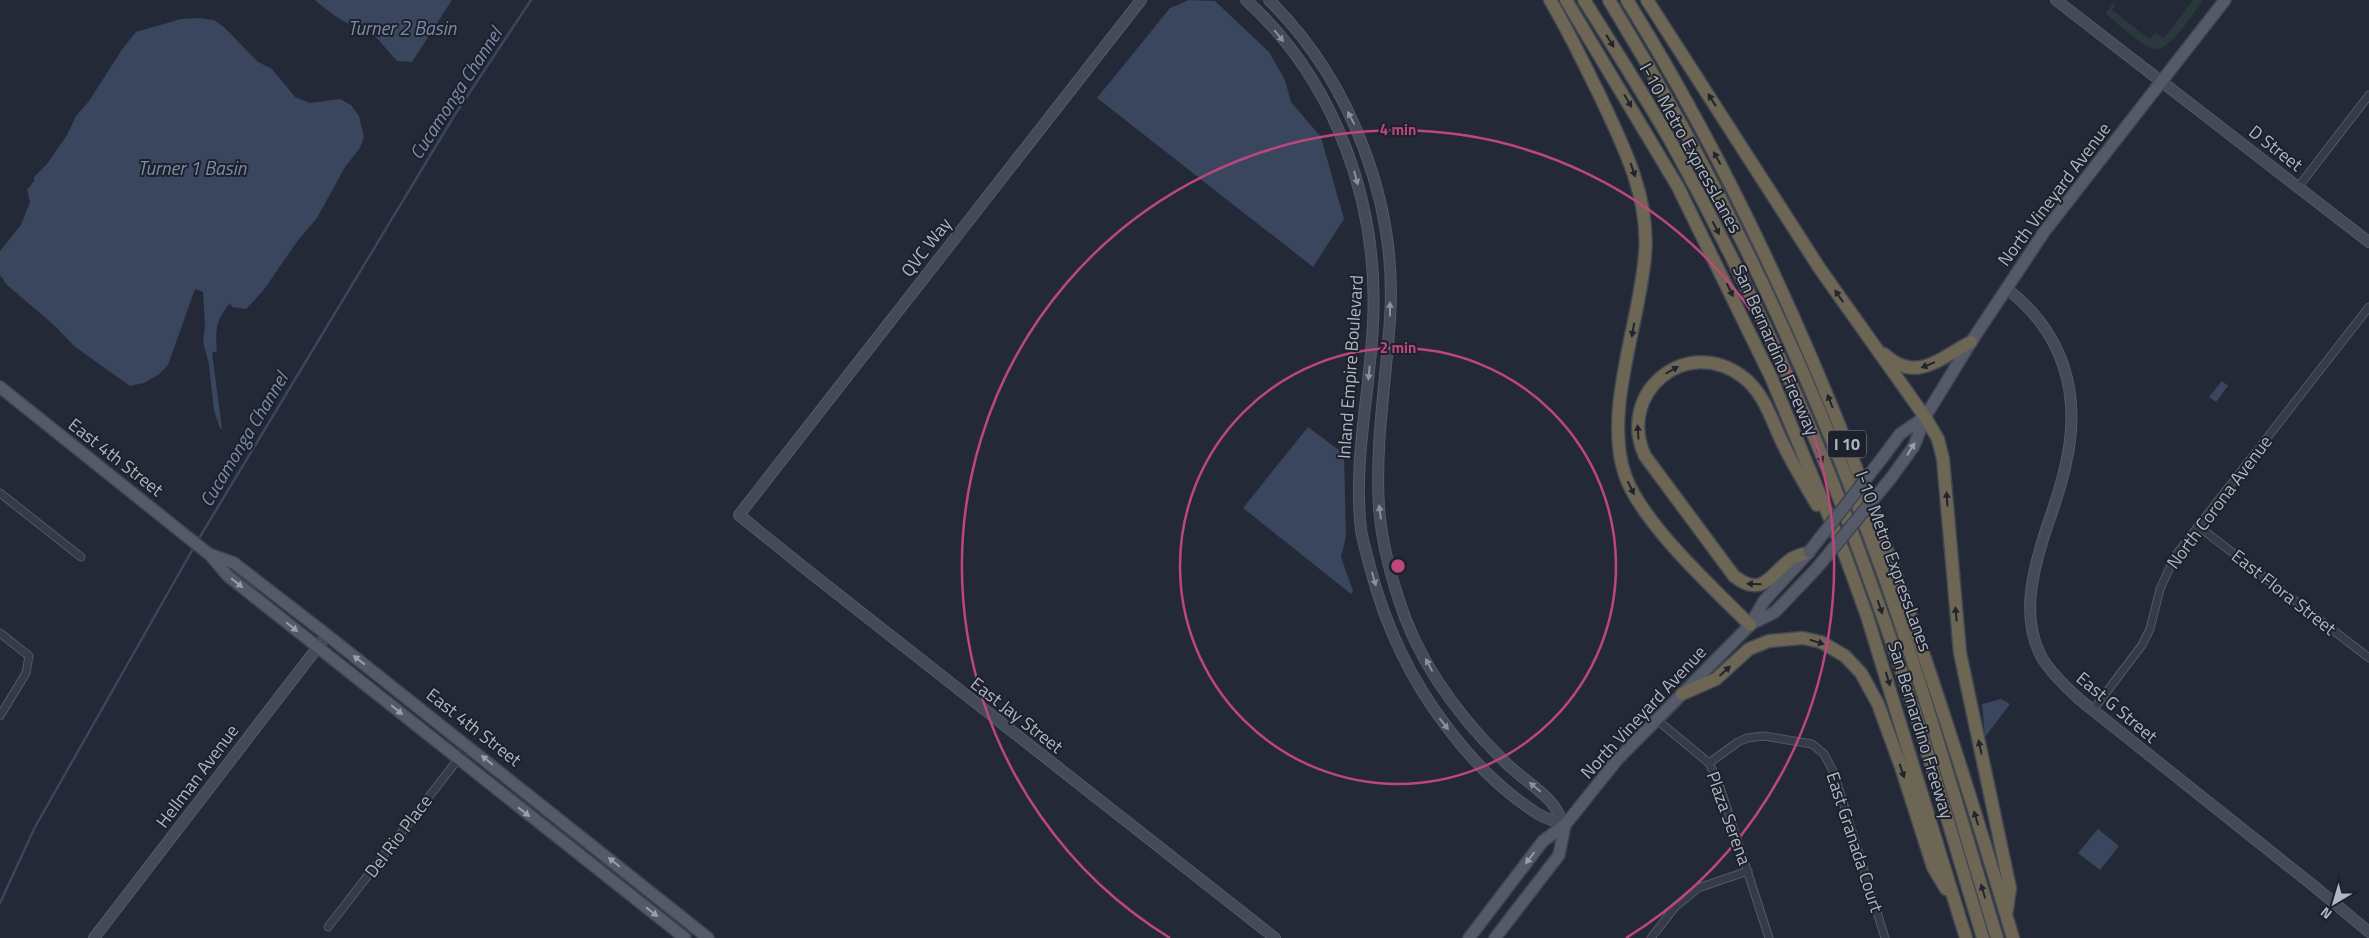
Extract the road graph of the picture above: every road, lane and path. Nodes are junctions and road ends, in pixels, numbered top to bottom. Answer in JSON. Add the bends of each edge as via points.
{"nodes":[{"id":1,"x":1141,"y":0,"type":"edge"},
{"id":2,"x":1246,"y":0,"type":"edge"},
{"id":3,"x":1269,"y":0,"type":"edge"},
{"id":4,"x":1550,"y":0,"type":"edge"},
{"id":5,"x":1566,"y":0,"type":"edge"},
{"id":6,"x":1584,"y":0,"type":"edge"},
{"id":7,"x":1609,"y":0,"type":"edge"},
{"id":8,"x":1627,"y":0,"type":"edge"},
{"id":9,"x":1647,"y":0,"type":"edge"},
{"id":10,"x":2056,"y":0,"type":"edge"},
{"id":11,"x":2225,"y":0,"type":"edge"},
{"id":12,"x":2162,"y":81,"type":"junction"},
{"id":13,"x":2369,"y":95,"type":"edge"},
{"id":14,"x":2299,"y":186,"type":"junction"},
{"id":15,"x":2369,"y":242,"type":"edge"},
{"id":16,"x":2006,"y":288,"type":"junction"},
{"id":17,"x":2369,"y":307,"type":"edge"},
{"id":18,"x":1866,"y":336,"type":"junction"},
{"id":19,"x":1970,"y":342,"type":"junction"},
{"id":20,"x":0,"y":388,"type":"edge"},
{"id":21,"x":1925,"y":417,"type":"junction"},
{"id":22,"x":0,"y":493,"type":"edge"},
{"id":23,"x":740,"y":515,"type":"joint"},
{"id":24,"x":2198,"y":526,"type":"junction"},
{"id":25,"x":1810,"y":552,"type":"junction"},
{"id":26,"x":210,"y":554,"type":"junction"},
{"id":27,"x":1845,"y":555,"type":"junction"},
{"id":28,"x":81,"y":557,"type":"dead end"},
{"id":29,"x":1750,"y":625,"type":"junction"},
{"id":30,"x":0,"y":632,"type":"edge"},
{"id":31,"x":328,"y":635,"type":"junction"},
{"id":32,"x":318,"y":648,"type":"junction"},
{"id":33,"x":2369,"y":658,"type":"edge"},
{"id":34,"x":1682,"y":694,"type":"junction"},
{"id":35,"x":2093,"y":710,"type":"junction"},
{"id":36,"x":0,"y":716,"type":"edge"},
{"id":37,"x":1656,"y":719,"type":"junction"},
{"id":38,"x":468,"y":745,"type":"junction"},
{"id":39,"x":457,"y":759,"type":"junction"},
{"id":40,"x":1709,"y":762,"type":"junction"},
{"id":41,"x":1565,"y":825,"type":"junction"},
{"id":42,"x":1748,"y":871,"type":"junction"},
{"id":43,"x":1959,"y":914,"type":"junction"},
{"id":44,"x":2006,"y":915,"type":"junction"},
{"id":45,"x":328,"y":927,"type":"dead end"},
{"id":46,"x":2369,"y":932,"type":"edge"},
{"id":47,"x":94,"y":938,"type":"edge"},
{"id":48,"x":684,"y":938,"type":"edge"},
{"id":49,"x":708,"y":938,"type":"edge"},
{"id":50,"x":1275,"y":938,"type":"edge"},
{"id":51,"x":1469,"y":938,"type":"edge"},
{"id":52,"x":1496,"y":938,"type":"edge"},
{"id":53,"x":1651,"y":938,"type":"edge"},
{"id":54,"x":1769,"y":938,"type":"edge"},
{"id":55,"x":1885,"y":938,"type":"edge"},
{"id":56,"x":1966,"y":938,"type":"edge"},
{"id":57,"x":1983,"y":938,"type":"edge"},
{"id":58,"x":1997,"y":938,"type":"edge"},
{"id":59,"x":2013,"y":938,"type":"edge"}],
"edges":[{"from":1,"to":23,"type":"street","name":"QVC Way"},
{"from":2,"to":41,"type":"street","name":"Inland Empire Boulevard","one_way":true,"via":[[1260,12],[1305,68],[1332,116],[1355,173],[1369,229],[1374,286],[1371,354],[1360,454],[1361,532],[1388,623],[1422,693],[1465,751],[1536,813]]},
{"from":41,"to":3,"type":"street","name":"Inland Empire Boulevard","one_way":true,"via":[[1549,799],[1507,764],[1459,710],[1434,676],[1398,600],[1379,509],[1378,454],[1390,281],[1386,235],[1376,184],[1354,124],[1327,73],[1305,41]]},
{"from":4,"to":29,"type":"highway","one_way":true,"via":[[1627,153],[1644,218],[1643,271],[1618,418],[1618,449],[1625,476],[1635,496],[1663,532]]},
{"from":5,"to":27,"type":"highway","name":"San Bernardino Freeway","number":"I 10","one_way":true,"via":[[1639,120],[1708,245],[1771,377]]},
{"from":6,"to":57,"type":"highway","name":"I-10 Metro ExpressLanes","one_way":true,"via":[[1692,181],[1760,318],[1822,461],[1863,561],[1897,658]]},
{"from":58,"to":7,"type":"highway","name":"I-10 Metro ExpressLanes","one_way":true,"via":[[1884,575],[1822,420],[1709,176]]},
{"from":44,"to":8,"type":"highway","name":"San Bernardino Freeway","number":"I 10","one_way":true,"via":[[1929,666],[1828,393],[1760,241],[1684,98]]},
{"from":18,"to":9,"type":"highway","one_way":true},
{"from":10,"to":12,"type":"street","name":"D Street"},
{"from":11,"to":12,"type":"main road","name":"North Vineyard Avenue"},
{"from":12,"to":14,"type":"street","name":"D Street"},
{"from":12,"to":16,"type":"main road","name":"North Vineyard Avenue","via":[[2044,232]]},
{"from":13,"to":14,"type":"street"},
{"from":14,"to":15,"type":"street","name":"D Street"},
{"from":16,"to":19,"type":"main road","name":"North Vineyard Avenue"},
{"from":16,"to":35,"type":"street","name":"East G Street","via":[[2034,312],[2046,329],[2059,351],[2068,382],[2070,420],[2066,462],[2032,578],[2030,617],[2040,654],[2066,687]]},
{"from":17,"to":24,"type":"street","name":"North Corona Avenue"},
{"from":19,"to":18,"type":"highway","one_way":true,"via":[[1916,369],[1895,363]]},
{"from":18,"to":21,"type":"highway"},
{"from":19,"to":21,"type":"main road","name":"North Vineyard Avenue"},
{"from":20,"to":26,"type":"main road","name":"East 4th Street"},
{"from":21,"to":25,"type":"main road","name":"North Vineyard Avenue","bridge":true,"via":[[1900,434]]},
{"from":29,"to":21,"type":"main road","name":"North Vineyard Avenue","one_way":true,"bridge":true,"via":[[1775,612],[1816,569],[1914,446]]},
{"from":44,"to":21,"type":"highway","one_way":true,"via":[[2010,888],[1960,653],[1943,459],[1938,439]]},
{"from":22,"to":28,"type":"street"},
{"from":23,"to":50,"type":"street","name":"East Jay Street","via":[[814,577]]},
{"from":24,"to":33,"type":"street","name":"East Flora Street"},
{"from":24,"to":35,"type":"street","name":"North Corona Avenue","via":[[2167,572],[2142,645]]},
{"from":25,"to":27,"type":"highway","one_way":true,"via":[[1791,559],[1774,576],[1758,585],[1742,582],[1726,567],[1649,463],[1640,444],[1641,406],[1660,378],[1682,365],[1712,363],[1734,371],[1748,381],[1757,392]]},
{"from":25,"to":29,"type":"main road","name":"North Vineyard Avenue","via":[[1764,602]]},
{"from":26,"to":31,"type":"main road","name":"East 4th Street","via":[[234,563]]},
{"from":26,"to":32,"type":"main road","name":"East 4th Street","one_way":true,"via":[[228,576]]},
{"from":27,"to":43,"type":"highway","name":"San Bernardino Freeway","number":"I 10","one_way":true,"via":[[1879,650]]},
{"from":29,"to":34,"type":"main road","name":"North Vineyard Avenue"},
{"from":30,"to":36,"type":"street","via":[[29,656],[26,673]]},
{"from":31,"to":32,"type":"street","name":"Hellman Avenue"},
{"from":38,"to":31,"type":"main road","name":"East 4th Street","one_way":true},
{"from":32,"to":39,"type":"main road","name":"East 4th Street","one_way":true},
{"from":32,"to":47,"type":"street","name":"Hellman Avenue"},
{"from":34,"to":37,"type":"main road","name":"North Vineyard Avenue"},
{"from":34,"to":43,"type":"highway","one_way":true,"via":[[1716,679],[1748,649],[1769,641],[1803,638],[1821,642],[1845,656],[1862,673],[1878,704],[1933,867]]},
{"from":35,"to":46,"type":"street","name":"East G Street"},
{"from":37,"to":40,"type":"street","name":"Plaza Serena"},
{"from":37,"to":41,"type":"main road","name":"North Vineyard Avenue","via":[[1617,760]]},
{"from":38,"to":39,"type":"street","name":"Del Rio Place"},
{"from":49,"to":38,"type":"main road","name":"East 4th Street","one_way":true},
{"from":39,"to":45,"type":"street","name":"Del Rio Place"},
{"from":39,"to":48,"type":"main road","name":"East 4th Street","one_way":true},
{"from":40,"to":42,"type":"street","name":"Plaza Serena"},
{"from":40,"to":55,"type":"street","name":"East Granada Court","via":[[1738,742],[1756,736],[1812,744],[1824,754],[1834,773]]},
{"from":41,"to":51,"type":"main road","name":"North Vineyard Avenue","one_way":true,"via":[[1542,841]]},
{"from":41,"to":52,"type":"main road","name":"North Vineyard Avenue","via":[[1559,855]]},
{"from":42,"to":53,"type":"street","via":[[1698,888],[1675,907]]},
{"from":42,"to":54,"type":"street","name":"Plaza Serena"},
{"from":43,"to":56,"type":"highway","name":"San Bernardino Freeway","number":"I 10"},
{"from":44,"to":59,"type":"highway","name":"San Bernardino Freeway","number":"I 10"}]}
